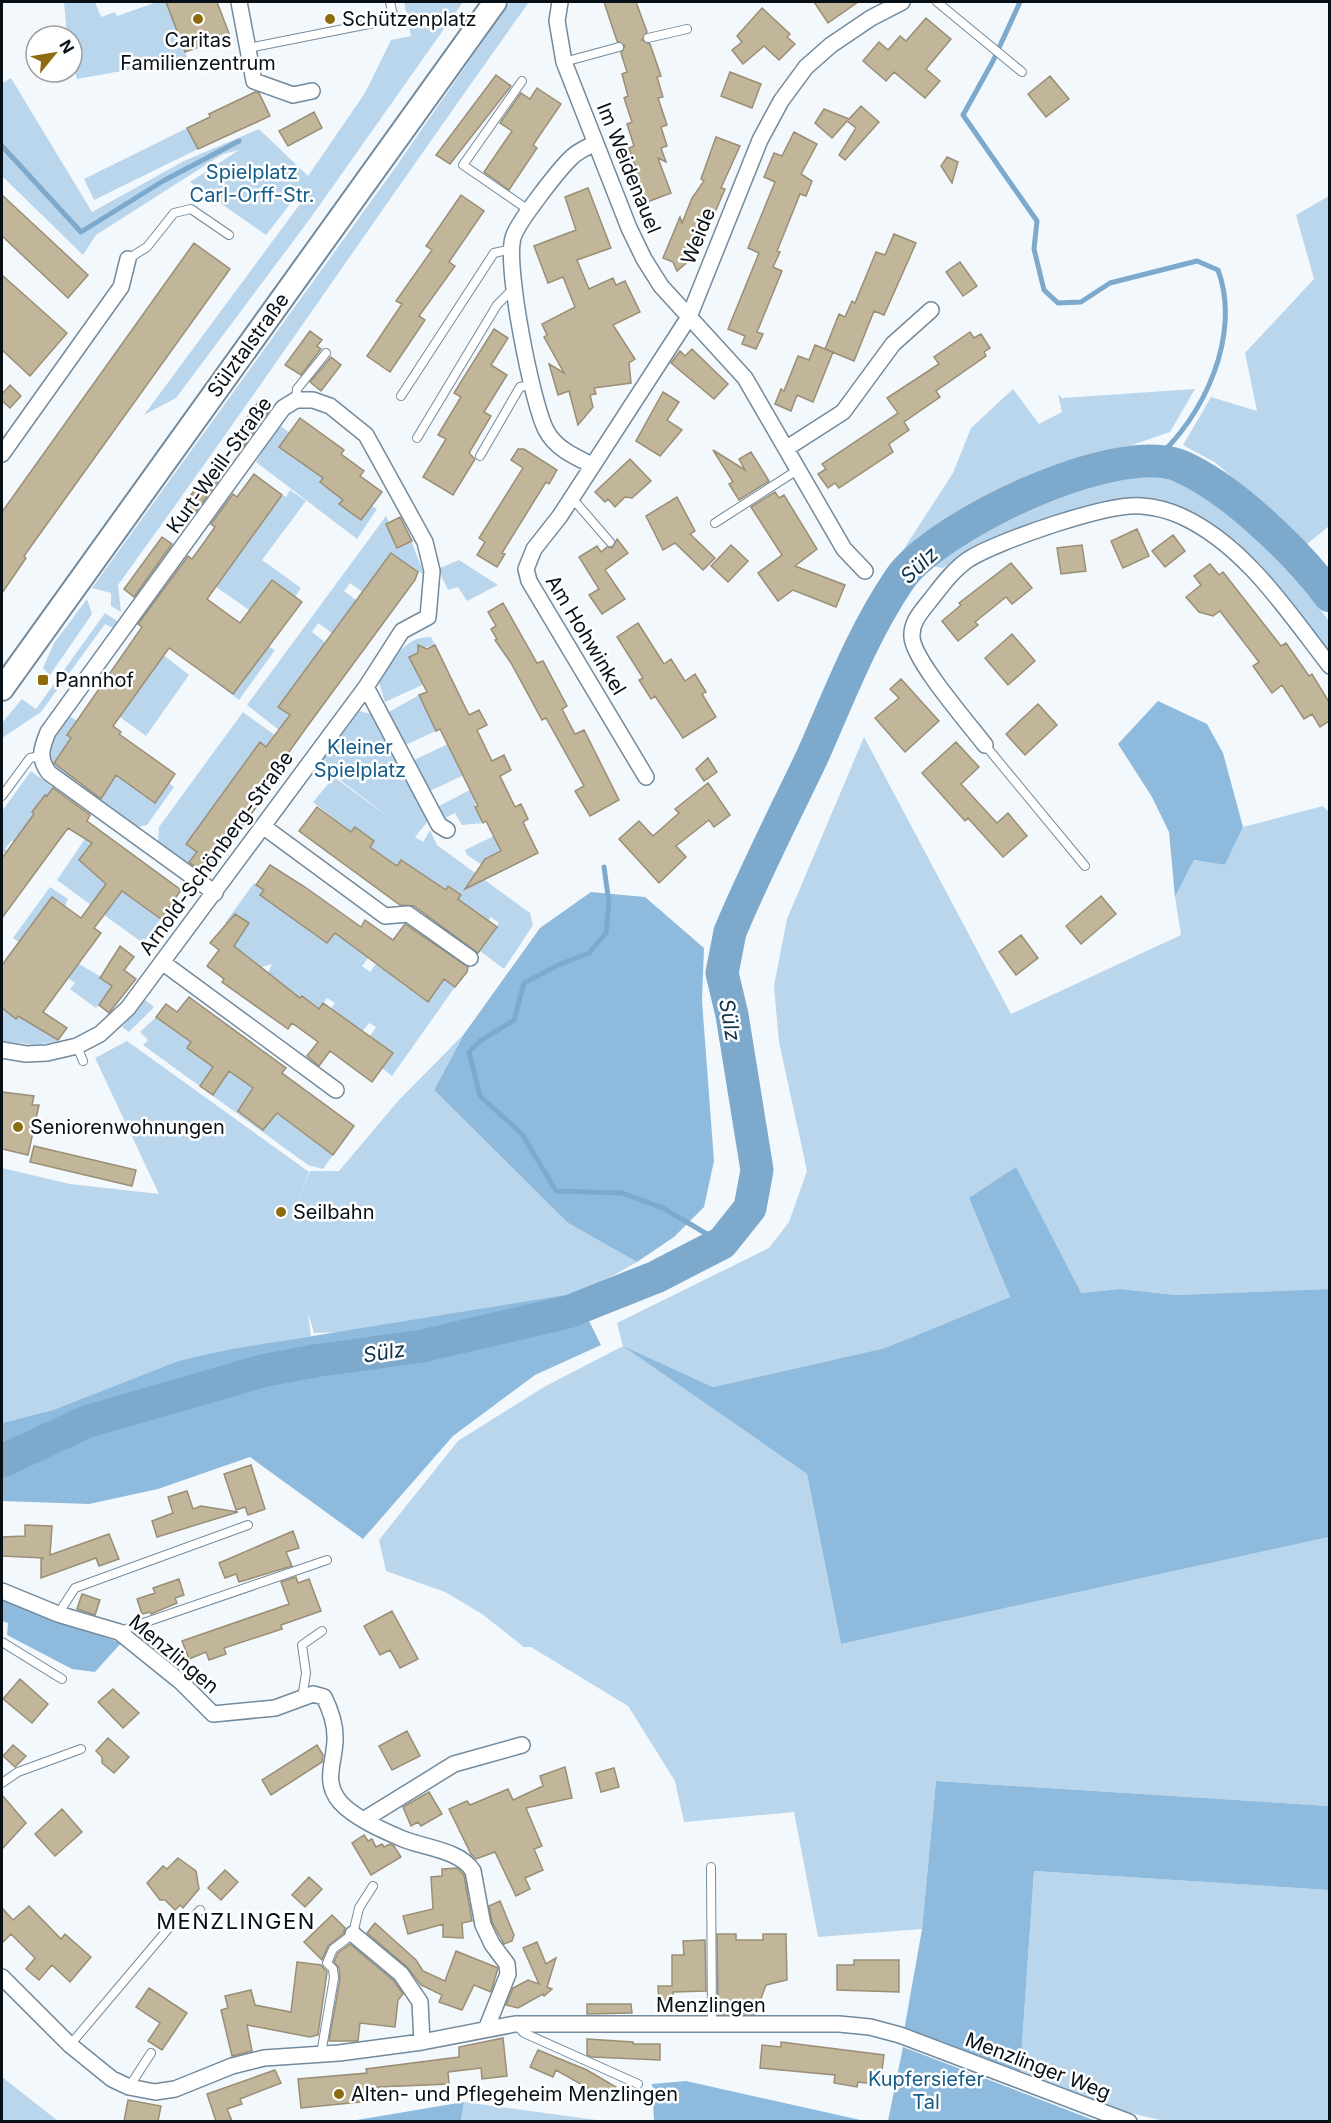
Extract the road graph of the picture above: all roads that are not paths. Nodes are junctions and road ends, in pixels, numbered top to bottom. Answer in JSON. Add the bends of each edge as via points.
{"nodes":[{"id":1,"x":243,"y":2,"type":"edge"},
{"id":2,"x":390,"y":2,"type":"edge"},
{"id":3,"x":495,"y":2,"type":"edge"},
{"id":4,"x":560,"y":2,"type":"edge"},
{"id":5,"x":937,"y":2,"type":"edge"},
{"id":6,"x":895,"y":3,"type":"edge"},
{"id":7,"x":687,"y":29,"type":"dead end"},
{"id":8,"x":648,"y":38,"type":"dead end"},
{"id":9,"x":619,"y":47,"type":"dead end"},
{"id":10,"x":248,"y":48,"type":"junction"},
{"id":11,"x":564,"y":62,"type":"junction"},
{"id":12,"x":1022,"y":72,"type":"dead end"},
{"id":13,"x":522,"y":81,"type":"dead end"},
{"id":14,"x":312,"y":91,"type":"dead end"},
{"id":15,"x":595,"y":143,"type":"junction"},
{"id":16,"x":530,"y":211,"type":"junction"},
{"id":17,"x":229,"y":235,"type":"dead end"},
{"id":18,"x":512,"y":249,"type":"junction"},
{"id":19,"x":128,"y":259,"type":"joint"},
{"id":20,"x":515,"y":287,"type":"junction"},
{"id":21,"x":931,"y":309,"type":"dead end"},
{"id":22,"x":689,"y":317,"type":"junction"},
{"id":23,"x":326,"y":353,"type":"dead end"},
{"id":24,"x":530,"y":385,"type":"junction"},
{"id":25,"x":401,"y":396,"type":"dead end"},
{"id":26,"x":296,"y":400,"type":"junction"},
{"id":27,"x":417,"y":438,"type":"dead end"},
{"id":28,"x":787,"y":448,"type":"junction"},
{"id":29,"x":2,"y":454,"type":"edge"},
{"id":30,"x":480,"y":456,"type":"dead end"},
{"id":31,"x":592,"y":465,"type":"junction"},
{"id":32,"x":799,"y":470,"type":"junction"},
{"id":33,"x":572,"y":498,"type":"junction"},
{"id":34,"x":560,"y":516,"type":"joint"},
{"id":35,"x":715,"y":524,"type":"dead end"},
{"id":36,"x":610,"y":542,"type":"dead end"},
{"id":37,"x":865,"y":571,"type":"dead end"},
{"id":38,"x":428,"y":617,"type":"joint"},
{"id":39,"x":1329,"y":666,"type":"edge"},
{"id":40,"x":366,"y":687,"type":"junction"},
{"id":41,"x":2,"y":689,"type":"edge"},
{"id":42,"x":985,"y":745,"type":"joint"},
{"id":43,"x":41,"y":752,"type":"junction"},
{"id":44,"x":646,"y":777,"type":"dead end"},
{"id":45,"x":2,"y":796,"type":"edge"},
{"id":46,"x":264,"y":827,"type":"junction"},
{"id":47,"x":447,"y":830,"type":"dead end"},
{"id":48,"x":1085,"y":866,"type":"dead end"},
{"id":49,"x":215,"y":893,"type":"junction"},
{"id":50,"x":470,"y":958,"type":"dead end"},
{"id":51,"x":162,"y":962,"type":"junction"},
{"id":52,"x":77,"y":1046,"type":"junction"},
{"id":53,"x":2,"y":1050,"type":"edge"},
{"id":54,"x":82,"y":1061,"type":"dead end"},
{"id":55,"x":336,"y":1090,"type":"dead end"},
{"id":56,"x":249,"y":1525,"type":"dead end"},
{"id":57,"x":327,"y":1560,"type":"dead end"},
{"id":58,"x":2,"y":1592,"type":"edge"},
{"id":59,"x":58,"y":1614,"type":"junction"},
{"id":60,"x":322,"y":1631,"type":"dead end"},
{"id":61,"x":119,"y":1632,"type":"junction"},
{"id":62,"x":2,"y":1642,"type":"edge"},
{"id":63,"x":62,"y":1679,"type":"dead end"},
{"id":64,"x":301,"y":1700,"type":"junction"},
{"id":65,"x":522,"y":1745,"type":"dead end"},
{"id":66,"x":81,"y":1749,"type":"dead end"},
{"id":67,"x":2,"y":1783,"type":"edge"},
{"id":68,"x":365,"y":1819,"type":"junction"},
{"id":69,"x":711,"y":1866,"type":"dead end"},
{"id":70,"x":373,"y":1886,"type":"dead end"},
{"id":71,"x":200,"y":1910,"type":"dead end"},
{"id":72,"x":353,"y":1934,"type":"junction"},
{"id":73,"x":2,"y":1977,"type":"edge"},
{"id":74,"x":515,"y":2024,"type":"junction"},
{"id":75,"x":712,"y":2026,"type":"junction"},
{"id":76,"x":487,"y":2027,"type":"junction"},
{"id":77,"x":422,"y":2042,"type":"junction"},
{"id":78,"x":70,"y":2045,"type":"junction"},
{"id":79,"x":932,"y":2048,"type":"joint"},
{"id":80,"x":151,"y":2053,"type":"dead end"},
{"id":81,"x":321,"y":2054,"type":"junction"},
{"id":82,"x":638,"y":2084,"type":"dead end"},
{"id":83,"x":129,"y":2087,"type":"junction"},
{"id":84,"x":1129,"y":2121,"type":"edge"}],
"edges":[{"from":1,"to":10,"type":"street"},
{"from":2,"to":10,"type":"lane","via":[[394,19]]},
{"from":3,"to":41,"type":"main road","name":"Sülztalstraße"},
{"from":4,"to":11,"type":"street","name":"Im Weidenauel","via":[[557,21]]},
{"from":5,"to":12,"type":"lane"},
{"from":6,"to":22,"type":"street","name":"Weide","via":[[831,45],[806,67],[781,101],[760,140]]},
{"from":7,"to":8,"type":"lane"},
{"from":9,"to":11,"type":"lane"},
{"from":10,"to":14,"type":"street","via":[[254,81],[293,95]]},
{"from":11,"to":15,"type":"street","name":"Im Weidenauel"},
{"from":13,"to":16,"type":"lane","via":[[463,165]]},
{"from":15,"to":16,"type":"street","via":[[572,156]]},
{"from":15,"to":22,"type":"street","name":"Im Weidenauel","via":[[644,259],[661,286]]},
{"from":16,"to":18,"type":"street","via":[[513,237]]},
{"from":17,"to":19,"type":"lane","via":[[191,209],[174,213],[147,247]]},
{"from":18,"to":20,"type":"street"},
{"from":18,"to":25,"type":"lane","via":[[495,252]]},
{"from":19,"to":29,"type":"street","via":[[121,287]]},
{"from":20,"to":24,"type":"street"},
{"from":20,"to":27,"type":"lane","via":[[497,305]]},
{"from":21,"to":28,"type":"street","via":[[893,344],[843,412]]},
{"from":22,"to":28,"type":"street","name":"Im Weidenauel","via":[[745,378]]},
{"from":22,"to":31,"type":"street","name":"Weide"},
{"from":23,"to":26,"type":"lane","via":[[297,389]]},
{"from":24,"to":30,"type":"lane","via":[[520,387]]},
{"from":24,"to":31,"type":"street","via":[[555,444]]},
{"from":26,"to":38,"type":"street","name":"Kurt-Weill-Straße","via":[[330,406],[366,435],[425,542],[432,571]]},
{"from":26,"to":43,"type":"street","name":"Kurt-Weill-Straße","via":[[283,408],[48,732]]},
{"from":28,"to":32,"type":"street","name":"Im Weidenauel"},
{"from":31,"to":33,"type":"street","name":"Weide"},
{"from":32,"to":35,"type":"lane"},
{"from":32,"to":37,"type":"street","name":"Im Weidenauel","via":[[844,549]]},
{"from":33,"to":34,"type":"street","name":"Weide"},
{"from":33,"to":36,"type":"lane"},
{"from":34,"to":44,"type":"street","name":"Am Hohwinkel","via":[[534,549],[526,569],[529,582]]},
{"from":38,"to":40,"type":"street","name":"Arnold-Schönberg-Straße","via":[[402,631]]},
{"from":39,"to":42,"type":"street","via":[[1253,571],[1222,542],[1179,515],[1141,506],[1115,507],[1017,536],[971,558],[954,571],[912,624],[912,639],[924,665]]},
{"from":40,"to":46,"type":"street","name":"Arnold-Schönberg-Straße"},
{"from":40,"to":47,"type":"street","via":[[440,825]]},
{"from":42,"to":48,"type":"lane"},
{"from":43,"to":45,"type":"lane","name":"Kurt-Weill-Straße","via":[[30,758]]},
{"from":43,"to":49,"type":"street","via":[[49,773]]},
{"from":46,"to":49,"type":"street","name":"Arnold-Schönberg-Straße"},
{"from":46,"to":50,"type":"street","via":[[385,916],[408,914]]},
{"from":49,"to":51,"type":"street","name":"Arnold-Schönberg-Straße"},
{"from":51,"to":52,"type":"street","name":"Arnold-Schönberg-Straße","via":[[111,1025]]},
{"from":51,"to":55,"type":"street"},
{"from":52,"to":53,"type":"street","name":"Arnold-Schönberg-Straße","via":[[47,1053]]},
{"from":52,"to":54,"type":"lane"},
{"from":56,"to":59,"type":"lane","via":[[75,1588]]},
{"from":57,"to":61,"type":"lane"},
{"from":58,"to":59,"type":"street","name":"Menzlingen"},
{"from":59,"to":61,"type":"street","name":"Menzlingen"},
{"from":60,"to":64,"type":"lane","via":[[302,1645],[306,1672]]},
{"from":61,"to":64,"type":"street","name":"Menzlingen","via":[[181,1682],[213,1714],[251,1712]]},
{"from":62,"to":63,"type":"lane"},
{"from":64,"to":68,"type":"street","name":"Menzlingen","via":[[313,1694],[324,1697],[336,1739],[329,1773],[331,1787],[339,1802]]},
{"from":65,"to":68,"type":"street","via":[[454,1764]]},
{"from":66,"to":67,"type":"lane","via":[[18,1772]]},
{"from":68,"to":76,"type":"street","name":"Menzlingen","via":[[403,1839],[458,1858],[473,1871],[483,1925],[507,1964],[508,1974]]},
{"from":69,"to":75,"type":"lane"},
{"from":70,"to":72,"type":"lane","via":[[359,1908]]},
{"from":71,"to":78,"type":"lane","via":[[186,1925],[173,1923]]},
{"from":72,"to":77,"type":"street","via":[[401,1974],[420,2002]]},
{"from":72,"to":81,"type":"lane","via":[[333,1949],[327,1963],[334,1978]]},
{"from":73,"to":78,"type":"street","name":"Menzlingen"},
{"from":74,"to":75,"type":"street","name":"Menzlingen"},
{"from":74,"to":76,"type":"street","name":"Menzlingen"},
{"from":74,"to":82,"type":"lane","via":[[524,2033]]},
{"from":75,"to":79,"type":"street","name":"Menzlingen","via":[[860,2026],[900,2035]]},
{"from":76,"to":77,"type":"street","name":"Menzlingen"},
{"from":77,"to":81,"type":"street","name":"Menzlingen"},
{"from":78,"to":83,"type":"street","name":"Menzlingen","via":[[112,2079]]},
{"from":79,"to":84,"type":"street","name":"Menzlinger Weg"},
{"from":80,"to":83,"type":"lane"},
{"from":81,"to":83,"type":"street","name":"Menzlingen","via":[[264,2058],[175,2089],[155,2092]]}]}
